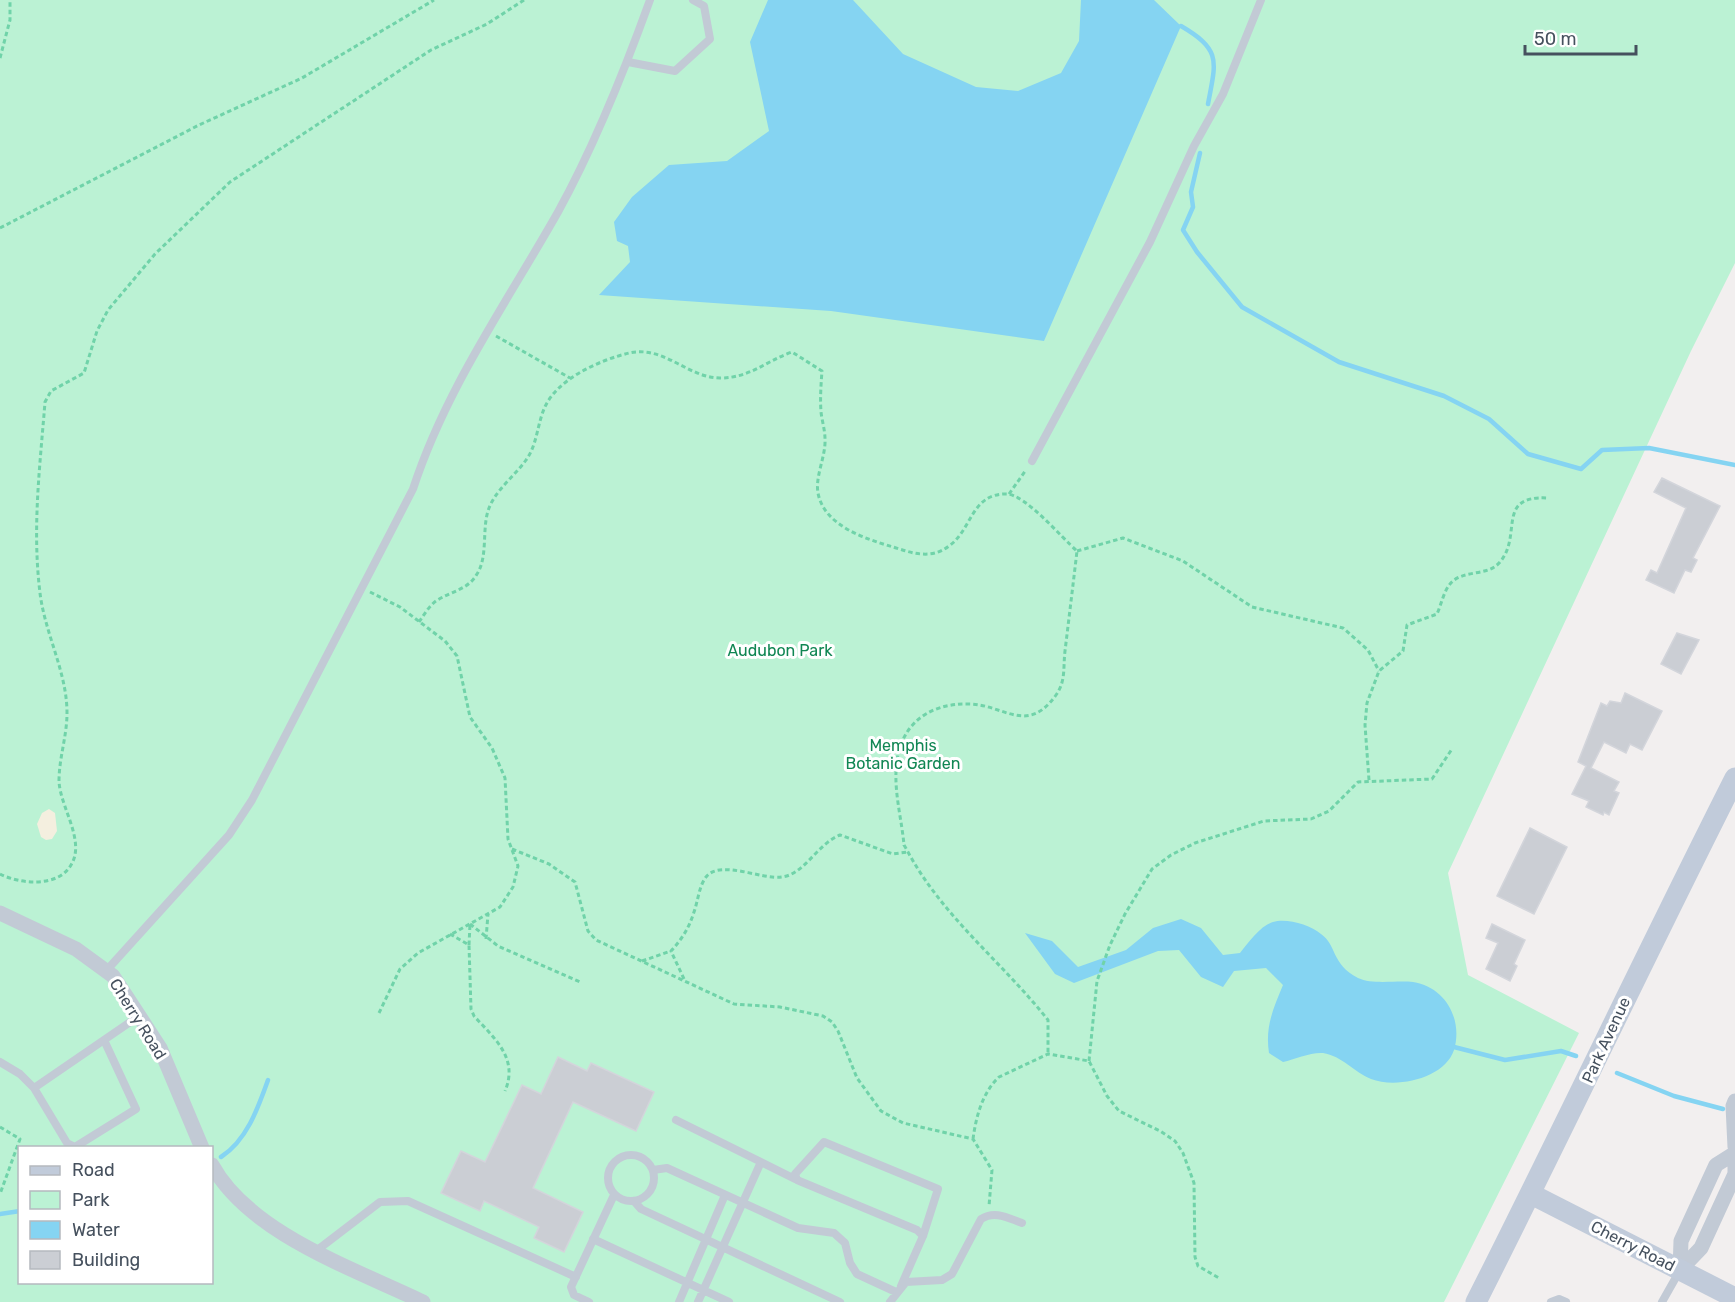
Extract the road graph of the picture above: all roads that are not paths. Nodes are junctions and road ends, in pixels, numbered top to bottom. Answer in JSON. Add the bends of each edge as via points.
{"nodes":[{"id":1,"x":650,"y":0,"type":"edge"},
{"id":2,"x":693,"y":0,"type":"edge"},
{"id":3,"x":1261,"y":0,"type":"edge"},
{"id":4,"x":628,"y":62,"type":"junction"},
{"id":5,"x":1032,"y":461,"type":"road end"},
{"id":6,"x":1735,"y":778,"type":"edge"},
{"id":7,"x":0,"y":913,"type":"edge"},
{"id":8,"x":106,"y":971,"type":"junction"},
{"id":9,"x":139,"y":1016,"type":"junction"},
{"id":10,"x":104,"y":1040,"type":"junction"},
{"id":11,"x":0,"y":1062,"type":"edge"},
{"id":12,"x":34,"y":1088,"type":"junction"},
{"id":13,"x":1735,"y":1101,"type":"edge"},
{"id":14,"x":676,"y":1120,"type":"dead end"},
{"id":15,"x":73,"y":1146,"type":"edge"},
{"id":16,"x":77,"y":1146,"type":"edge"},
{"id":17,"x":201,"y":1146,"type":"edge"},
{"id":18,"x":1735,"y":1147,"type":"edge"},
{"id":19,"x":1735,"y":1153,"type":"edge"},
{"id":20,"x":760,"y":1162,"type":"junction"},
{"id":21,"x":1735,"y":1164,"type":"edge"},
{"id":22,"x":213,"y":1166,"type":"edge"},
{"id":23,"x":652,"y":1170,"type":"junction"},
{"id":24,"x":795,"y":1179,"type":"junction"},
{"id":25,"x":614,"y":1194,"type":"junction"},
{"id":26,"x":1531,"y":1194,"type":"junction"},
{"id":27,"x":724,"y":1195,"type":"junction"},
{"id":28,"x":634,"y":1201,"type":"junction"},
{"id":29,"x":742,"y":1202,"type":"junction"},
{"id":30,"x":1022,"y":1223,"type":"dead end"},
{"id":31,"x":923,"y":1236,"type":"junction"},
{"id":32,"x":706,"y":1238,"type":"junction"},
{"id":33,"x":593,"y":1239,"type":"junction"},
{"id":34,"x":723,"y":1246,"type":"junction"},
{"id":35,"x":316,"y":1251,"type":"junction"},
{"id":36,"x":1680,"y":1270,"type":"junction"},
{"id":37,"x":576,"y":1276,"type":"junction"},
{"id":38,"x":687,"y":1282,"type":"junction"},
{"id":39,"x":899,"y":1289,"type":"junction"},
{"id":40,"x":704,"y":1290,"type":"junction"},
{"id":41,"x":1735,"y":1298,"type":"edge"},
{"id":42,"x":423,"y":1302,"type":"edge"},
{"id":43,"x":590,"y":1302,"type":"edge"},
{"id":44,"x":679,"y":1302,"type":"edge"},
{"id":45,"x":699,"y":1302,"type":"edge"},
{"id":46,"x":729,"y":1302,"type":"edge"},
{"id":47,"x":840,"y":1302,"type":"edge"},
{"id":48,"x":890,"y":1302,"type":"edge"},
{"id":49,"x":1476,"y":1302,"type":"edge"},
{"id":50,"x":1551,"y":1302,"type":"edge"},
{"id":51,"x":1566,"y":1302,"type":"edge"},
{"id":52,"x":1662,"y":1302,"type":"edge"}],
"edges":[{"from":1,"to":4,"type":"lane"},
{"from":2,"to":4,"type":"lane","via":[[704,6],[710,39],[675,71]]},
{"from":3,"to":5,"type":"lane","via":[[1223,94],[1194,146],[1150,242]]},
{"from":4,"to":8,"type":"lane","via":[[558,211],[447,401],[413,489],[252,800],[229,835]]},
{"from":6,"to":26,"type":"main road","name":"Park Avenue"},
{"from":7,"to":8,"type":"street","name":"Cherry Road","via":[[76,949]]},
{"from":8,"to":9,"type":"street","name":"Cherry Road"},
{"from":9,"to":10,"type":"lane"},
{"from":9,"to":17,"type":"street","name":"Cherry Road","via":[[160,1048]]},
{"from":10,"to":12,"type":"lane"},
{"from":10,"to":16,"type":"lane","via":[[136,1109]]},
{"from":11,"to":12,"type":"lane"},
{"from":12,"to":15,"type":"lane","via":[[67,1143]]},
{"from":13,"to":18,"type":"street"},
{"from":14,"to":20,"type":"lane"},
{"from":19,"to":36,"type":"street","via":[[1716,1165],[1681,1241]]},
{"from":20,"to":24,"type":"lane"},
{"from":20,"to":29,"type":"lane"},
{"from":21,"to":36,"type":"street","via":[[1735,1174],[1701,1248]]},
{"from":22,"to":35,"type":"street","via":[[257,1215]]},
{"from":23,"to":25,"type":"lane","via":[[642,1157],[619,1158],[607,1178]]},
{"from":23,"to":27,"type":"lane","via":[[667,1168]]},
{"from":23,"to":28,"type":"lane","via":[[651,1190]]},
{"from":24,"to":31,"type":"lane","via":[[917,1230]]},
{"from":24,"to":31,"type":"lane","via":[[802,1164],[824,1142],[935,1187],[937,1194]]},
{"from":25,"to":28,"type":"lane"},
{"from":25,"to":33,"type":"lane"},
{"from":26,"to":36,"type":"main road","name":"Cherry Road"},
{"from":26,"to":49,"type":"main road","name":"Park Avenue"},
{"from":27,"to":29,"type":"lane"},
{"from":27,"to":32,"type":"lane"},
{"from":28,"to":32,"type":"lane","via":[[641,1209]]},
{"from":29,"to":34,"type":"lane"},
{"from":29,"to":39,"type":"lane","via":[[798,1228],[834,1233],[845,1244],[857,1274]]},
{"from":30,"to":39,"type":"lane","via":[[988,1214],[981,1219],[952,1274],[942,1280],[906,1282]]},
{"from":31,"to":39,"type":"lane"},
{"from":32,"to":34,"type":"lane"},
{"from":32,"to":38,"type":"lane"},
{"from":33,"to":37,"type":"lane"},
{"from":33,"to":38,"type":"lane"},
{"from":34,"to":40,"type":"lane"},
{"from":34,"to":47,"type":"lane"},
{"from":35,"to":37,"type":"lane","via":[[380,1202],[408,1201]]},
{"from":35,"to":42,"type":"street"},
{"from":36,"to":41,"type":"main road","name":"Cherry Road"},
{"from":36,"to":52,"type":"lane"},
{"from":37,"to":43,"type":"lane","via":[[571,1292]]},
{"from":38,"to":40,"type":"lane"},
{"from":38,"to":44,"type":"lane"},
{"from":39,"to":48,"type":"lane"},
{"from":40,"to":45,"type":"lane"},
{"from":40,"to":46,"type":"lane"},
{"from":50,"to":51,"type":"lane"}]}
